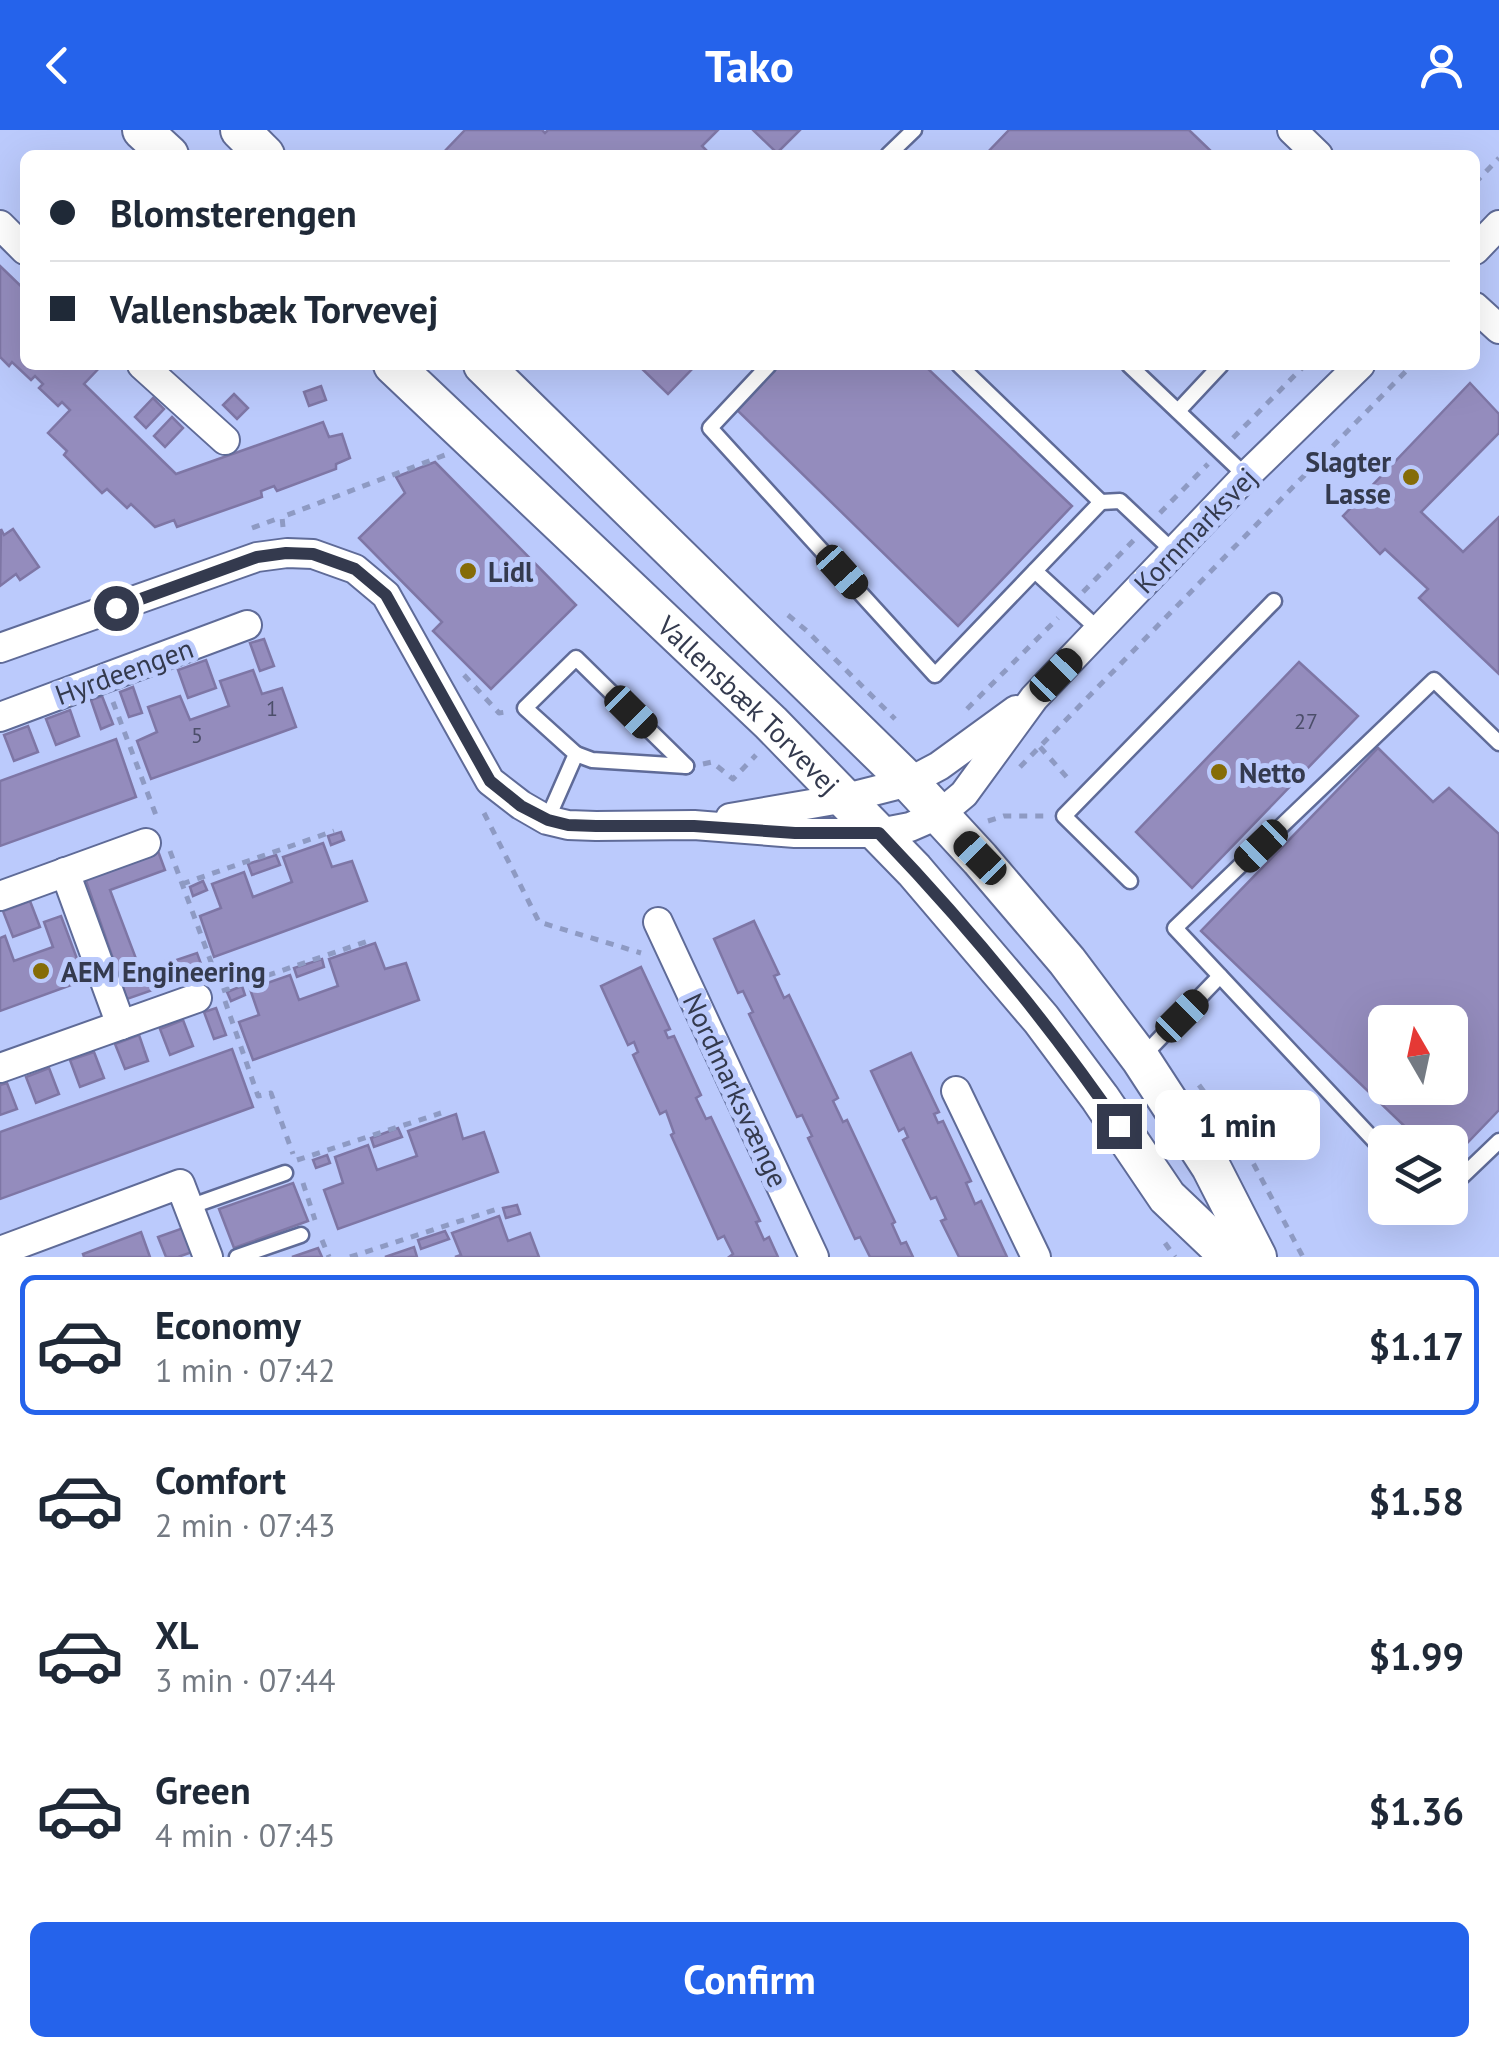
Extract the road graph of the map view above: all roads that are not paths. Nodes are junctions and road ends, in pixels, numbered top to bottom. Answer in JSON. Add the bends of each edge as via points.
{"nodes":[{"id":1,"x":142,"y":130,"type":"edge"},
{"id":2,"x":240,"y":130,"type":"edge"},
{"id":3,"x":914,"y":130,"type":"edge"},
{"id":4,"x":1292,"y":130,"type":"edge"},
{"id":5,"x":164,"y":150,"type":"edge"},
{"id":6,"x":261,"y":150,"type":"edge"},
{"id":7,"x":893,"y":150,"type":"edge"},
{"id":8,"x":1313,"y":150,"type":"edge"},
{"id":9,"x":0,"y":225,"type":"edge"},
{"id":10,"x":1499,"y":225,"type":"edge"},
{"id":11,"x":20,"y":245,"type":"edge"},
{"id":12,"x":1480,"y":245,"type":"edge"},
{"id":13,"x":1480,"y":312,"type":"edge"},
{"id":14,"x":1499,"y":330,"type":"edge"},
{"id":15,"x":148,"y":370,"type":"edge"},
{"id":16,"x":398,"y":370,"type":"edge"},
{"id":17,"x":488,"y":370,"type":"edge"},
{"id":18,"x":764,"y":370,"type":"edge"},
{"id":19,"x":963,"y":370,"type":"edge"},
{"id":20,"x":1134,"y":370,"type":"edge"},
{"id":21,"x":1216,"y":370,"type":"edge"},
{"id":22,"x":1355,"y":370,"type":"edge"},
{"id":23,"x":1178,"y":411,"type":"junction"},
{"id":24,"x":225,"y":440,"type":"dead end"},
{"id":25,"x":1246,"y":476,"type":"junction"},
{"id":26,"x":1102,"y":502,"type":"junction"},
{"id":27,"x":1174,"y":552,"type":"junction"},
{"id":28,"x":1035,"y":571,"type":"junction"},
{"id":29,"x":1274,"y":600,"type":"dead end"},
{"id":30,"x":248,"y":625,"type":"dead end"},
{"id":31,"x":1098,"y":630,"type":"junction"},
{"id":32,"x":0,"y":648,"type":"edge"},
{"id":33,"x":1034,"y":698,"type":"junction"},
{"id":34,"x":0,"y":717,"type":"edge"},
{"id":35,"x":1499,"y":743,"type":"edge"},
{"id":36,"x":576,"y":754,"type":"junction"},
{"id":37,"x":909,"y":782,"type":"junction"},
{"id":38,"x":846,"y":798,"type":"junction"},
{"id":39,"x":940,"y":814,"type":"junction"},
{"id":40,"x":548,"y":820,"type":"junction"},
{"id":41,"x":694,"y":826,"type":"junction"},
{"id":42,"x":879,"y":833,"type":"junction"},
{"id":43,"x":157,"y":836,"type":"road end"},
{"id":44,"x":65,"y":872,"type":"junction"},
{"id":45,"x":1130,"y":882,"type":"dead end"},
{"id":46,"x":0,"y":896,"type":"edge"},
{"id":47,"x":658,"y":922,"type":"dead end"},
{"id":48,"x":1220,"y":976,"type":"junction"},
{"id":49,"x":209,"y":994,"type":"road end"},
{"id":50,"x":121,"y":1025,"type":"junction"},
{"id":51,"x":1140,"y":1058,"type":"junction"},
{"id":52,"x":0,"y":1068,"type":"edge"},
{"id":53,"x":956,"y":1091,"type":"dead end"},
{"id":54,"x":1368,"y":1134,"type":"edge"},
{"id":55,"x":1499,"y":1141,"type":"edge"},
{"id":56,"x":1468,"y":1171,"type":"edge"},
{"id":57,"x":285,"y":1174,"type":"road end"},
{"id":58,"x":189,"y":1207,"type":"junction"},
{"id":59,"x":301,"y":1235,"type":"dead end"},
{"id":60,"x":39,"y":1247,"type":"edge"},
{"id":61,"x":0,"y":1250,"type":"edge"},
{"id":62,"x":208,"y":1257,"type":"edge"},
{"id":63,"x":237,"y":1257,"type":"edge"},
{"id":64,"x":814,"y":1257,"type":"edge"},
{"id":65,"x":1036,"y":1257,"type":"edge"},
{"id":66,"x":1230,"y":1257,"type":"edge"},
{"id":67,"x":1257,"y":1257,"type":"edge"}],
"edges":[{"from":1,"to":5,"type":"street"},
{"from":2,"to":6,"type":"street"},
{"from":3,"to":7,"type":"lane"},
{"from":4,"to":8,"type":"street"},
{"from":9,"to":11,"type":"street"},
{"from":10,"to":12,"type":"street"},
{"from":13,"to":14,"type":"street"},
{"from":15,"to":24,"type":"street"},
{"from":16,"to":38,"type":"street","name":"Vallensbæk Torvevej"},
{"from":17,"to":37,"type":"street","name":"Vallensbæk Torvevej"},
{"from":18,"to":28,"type":"lane","via":[[710,428],[935,675]]},
{"from":19,"to":26,"type":"lane"},
{"from":20,"to":23,"type":"lane"},
{"from":21,"to":23,"type":"lane"},
{"from":22,"to":25,"type":"street","name":"Kornmarksvej"},
{"from":23,"to":25,"type":"lane"},
{"from":25,"to":27,"type":"street","name":"Kornmarksvej"},
{"from":26,"to":27,"type":"lane","via":[[1120,501]]},
{"from":26,"to":28,"type":"lane"},
{"from":27,"to":31,"type":"street","name":"Kornmarksvej"},
{"from":28,"to":31,"type":"lane"},
{"from":29,"to":45,"type":"lane","via":[[1064,816]]},
{"from":30,"to":34,"type":"street","name":"Hyrdeengen"},
{"from":31,"to":33,"type":"street","name":"Kornmarksvej"},
{"from":32,"to":40,"type":"street","via":[[257,557],[313,554],[355,569],[386,595],[490,781]]},
{"from":33,"to":37,"type":"street","name":"Kornmarksvej"},
{"from":33,"to":39,"type":"street","name":"Kornmarksvej","via":[[974,782]]},
{"from":35,"to":48,"type":"lane","via":[[1434,680],[1175,928]]},
{"from":36,"to":36,"type":"lane","via":[[525,708],[576,658],[686,766]]},
{"from":36,"to":40,"type":"lane"},
{"from":37,"to":38,"type":"street","name":"Kornmarksvej"},
{"from":37,"to":39,"type":"street","name":"Vallensbæk Torvevej"},
{"from":38,"to":41,"type":"street","name":"Kornmarksvej"},
{"from":38,"to":42,"type":"street","name":"Vallensbæk Torvevej"},
{"from":39,"to":42,"type":"street"},
{"from":39,"to":51,"type":"street","name":"Vallensbæk Torvevej","via":[[1067,961]]},
{"from":40,"to":41,"type":"street"},
{"from":41,"to":42,"type":"street"},
{"from":42,"to":66,"type":"street","name":"Vallensbæk Torvevej","via":[[1041,1019],[1167,1197]]},
{"from":43,"to":44,"type":"street"},
{"from":44,"to":46,"type":"street"},
{"from":44,"to":50,"type":"street"},
{"from":47,"to":64,"type":"street","name":"Nordmarksvænge"},
{"from":48,"to":51,"type":"lane"},
{"from":48,"to":54,"type":"lane"},
{"from":49,"to":50,"type":"street"},
{"from":50,"to":52,"type":"street"},
{"from":51,"to":67,"type":"street","name":"Vallensbæk Torvevej","via":[[1211,1167]]},
{"from":53,"to":65,"type":"street"},
{"from":55,"to":56,"type":"lane"},
{"from":57,"to":58,"type":"lane"},
{"from":58,"to":60,"type":"street","via":[[180,1184]]},
{"from":58,"to":62,"type":"street"},
{"from":59,"to":63,"type":"lane"},
{"from":60,"to":61,"type":"street"}]}
